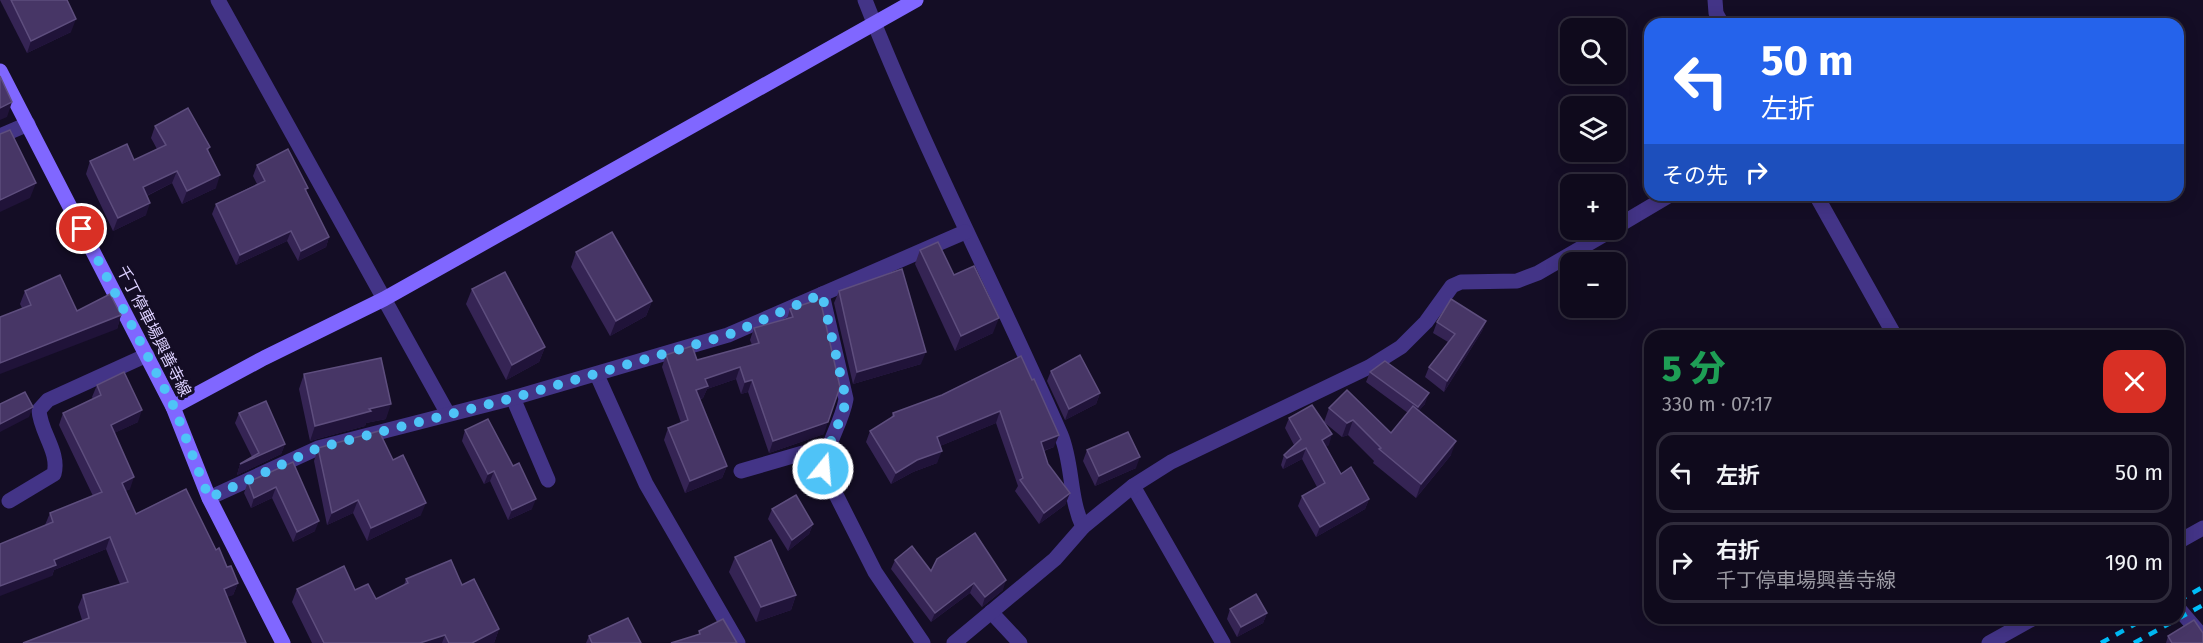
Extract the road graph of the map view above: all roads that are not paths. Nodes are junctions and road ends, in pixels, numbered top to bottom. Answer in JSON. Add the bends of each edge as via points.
{"nodes":[{"id":1,"x":218,"y":0,"type":"edge"},
{"id":2,"x":865,"y":0,"type":"edge"},
{"id":3,"x":916,"y":0,"type":"edge"},
{"id":4,"x":1715,"y":0,"type":"edge"},
{"id":5,"x":1719,"y":18,"type":"edge"},
{"id":6,"x":874,"y":22,"type":"junction"},
{"id":7,"x":0,"y":71,"type":"edge"},
{"id":8,"x":27,"y":124,"type":"junction"},
{"id":9,"x":0,"y":136,"type":"edge"},
{"id":10,"x":1660,"y":201,"type":"edge"},
{"id":11,"x":1819,"y":201,"type":"edge"},
{"id":12,"x":1626,"y":221,"type":"edge"},
{"id":13,"x":965,"y":232,"type":"junction"},
{"id":14,"x":1594,"y":240,"type":"edge"},
{"id":15,"x":822,"y":294,"type":"junction"},
{"id":16,"x":384,"y":299,"type":"junction"},
{"id":17,"x":1892,"y":330,"type":"edge"},
{"id":18,"x":147,"y":355,"type":"junction"},
{"id":19,"x":597,"y":375,"type":"junction"},
{"id":20,"x":513,"y":398,"type":"junction"},
{"id":21,"x":174,"y":407,"type":"junction"},
{"id":22,"x":448,"y":414,"type":"junction"},
{"id":23,"x":824,"y":456,"type":"junction"},
{"id":24,"x":741,"y":471,"type":"dead end"},
{"id":25,"x":548,"y":480,"type":"dead end"},
{"id":26,"x":1133,"y":486,"type":"junction"},
{"id":27,"x":209,"y":498,"type":"junction"},
{"id":28,"x":9,"y":501,"type":"dead end"},
{"id":29,"x":1083,"y":527,"type":"junction"},
{"id":30,"x":2203,"y":528,"type":"edge"},
{"id":31,"x":2184,"y":539,"type":"edge"},
{"id":32,"x":991,"y":612,"type":"junction"},
{"id":33,"x":2184,"y":614,"type":"edge"},
{"id":34,"x":2023,"y":624,"type":"edge"},
{"id":35,"x":2202,"y":634,"type":"edge"},
{"id":36,"x":283,"y":643,"type":"edge"},
{"id":37,"x":738,"y":643,"type":"edge"},
{"id":38,"x":923,"y":643,"type":"edge"},
{"id":39,"x":954,"y":643,"type":"edge"},
{"id":40,"x":1020,"y":643,"type":"edge"},
{"id":41,"x":1223,"y":643,"type":"edge"},
{"id":42,"x":1989,"y":643,"type":"edge"}],
"edges":[{"from":1,"to":16,"type":"street"},
{"from":2,"to":6,"type":"street"},
{"from":3,"to":6,"type":"street"},
{"from":4,"to":5,"type":"street"},
{"from":6,"to":13,"type":"street"},
{"from":6,"to":16,"type":"street"},
{"from":7,"to":8,"type":"street","name":"千丁停車場興善寺線"},
{"from":8,"to":9,"type":"street"},
{"from":8,"to":18,"type":"street","name":"千丁停車場興善寺線"},
{"from":10,"to":12,"type":"street"},
{"from":11,"to":17,"type":"street"},
{"from":13,"to":15,"type":"street"},
{"from":13,"to":29,"type":"street","via":[[1062,438],[1075,512]]},
{"from":14,"to":26,"type":"street","via":[[1517,281],[1461,282],[1452,286],[1409,339],[1369,367],[1171,462]]},
{"from":15,"to":19,"type":"street","via":[[728,335]]},
{"from":15,"to":23,"type":"street","via":[[846,399]]},
{"from":16,"to":21,"type":"street"},
{"from":16,"to":22,"type":"street"},
{"from":18,"to":21,"type":"street","name":"千丁停車場興善寺線"},
{"from":18,"to":28,"type":"street","via":[[48,400],[39,410],[39,421],[57,463],[54,474]]},
{"from":19,"to":20,"type":"street"},
{"from":19,"to":37,"type":"street","via":[[646,484]]},
{"from":20,"to":22,"type":"street"},
{"from":20,"to":25,"type":"street"},
{"from":21,"to":27,"type":"street","name":"千丁停車場興善寺線"},
{"from":22,"to":27,"type":"street","via":[[318,448]]},
{"from":23,"to":24,"type":"street","via":[[803,453]]},
{"from":23,"to":38,"type":"street","via":[[823,469],[875,572]]},
{"from":26,"to":29,"type":"street"},
{"from":26,"to":41,"type":"street"},
{"from":27,"to":36,"type":"street","name":"千丁停車場興善寺線"},
{"from":29,"to":32,"type":"street","via":[[1055,559]]},
{"from":30,"to":31,"type":"street"},
{"from":32,"to":39,"type":"street"},
{"from":32,"to":40,"type":"street"},
{"from":33,"to":35,"type":"street"},
{"from":34,"to":42,"type":"street"}]}
